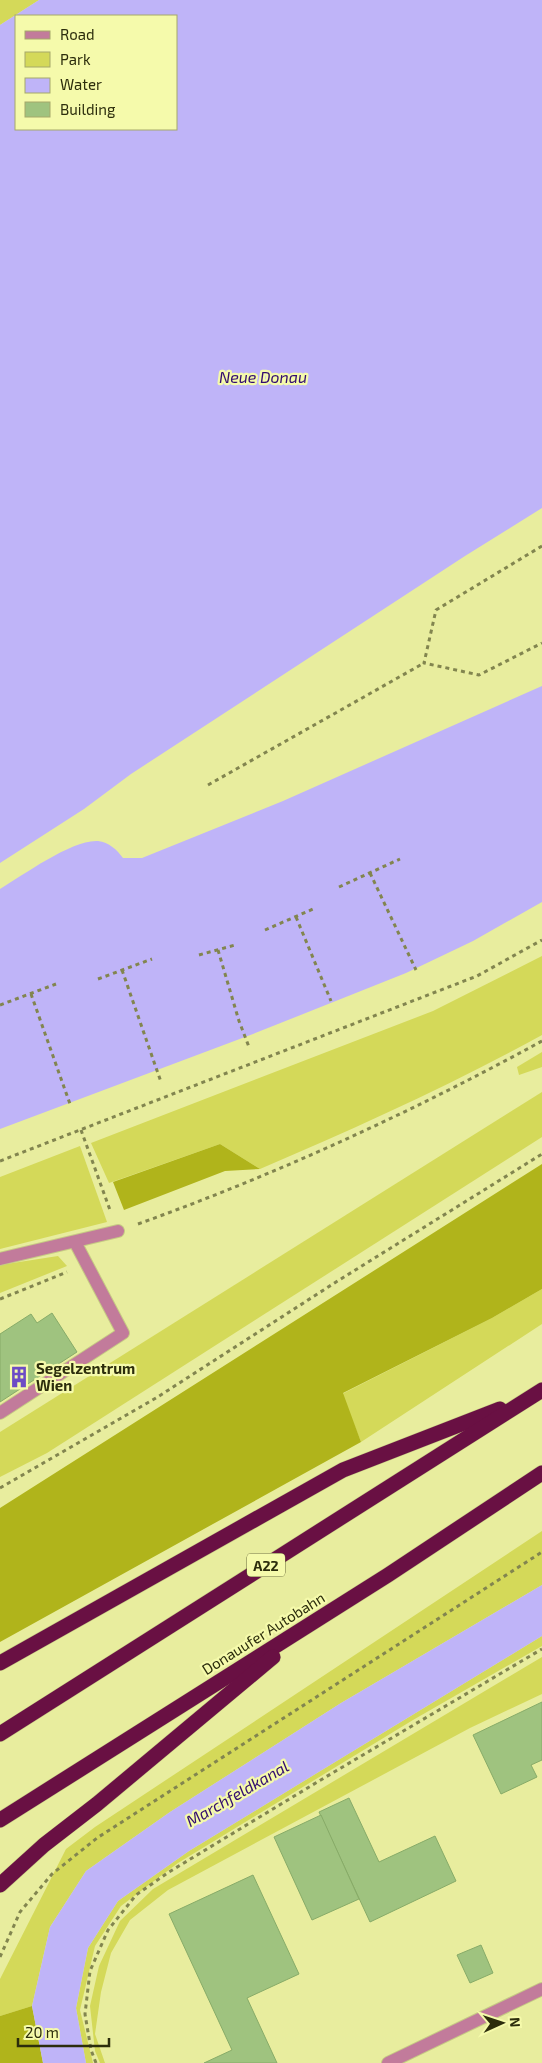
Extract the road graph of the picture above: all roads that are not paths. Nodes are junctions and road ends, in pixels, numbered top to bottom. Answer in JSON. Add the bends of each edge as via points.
{"nodes":[{"id":1,"x":118,"y":1231,"type":"road end"},
{"id":2,"x":74,"y":1242,"type":"junction"},
{"id":3,"x":0,"y":1259,"type":"edge"},
{"id":4,"x":537,"y":1393,"type":"edge"},
{"id":5,"x":0,"y":1413,"type":"edge"},
{"id":6,"x":542,"y":1473,"type":"edge"},
{"id":7,"x":318,"y":1619,"type":"junction"},
{"id":8,"x":0,"y":1663,"type":"edge"},
{"id":9,"x":0,"y":1734,"type":"edge"},
{"id":10,"x":0,"y":1820,"type":"edge"},
{"id":11,"x":0,"y":1885,"type":"edge"},
{"id":12,"x":542,"y":1989,"type":"edge"},
{"id":13,"x":388,"y":2063,"type":"edge"}],
"edges":[{"from":1,"to":2,"type":"street"},
{"from":2,"to":3,"type":"street"},
{"from":2,"to":5,"type":"street","via":[[123,1333]]},
{"from":4,"to":8,"type":"highway","via":[[343,1470]]},
{"from":4,"to":9,"type":"highway","number":"A22"},
{"from":6,"to":7,"type":"highway","name":"Donauufer Autobahn"},
{"from":7,"to":10,"type":"highway","name":"Donauufer Autobahn"},
{"from":7,"to":11,"type":"highway"},
{"from":12,"to":13,"type":"street"}]}
